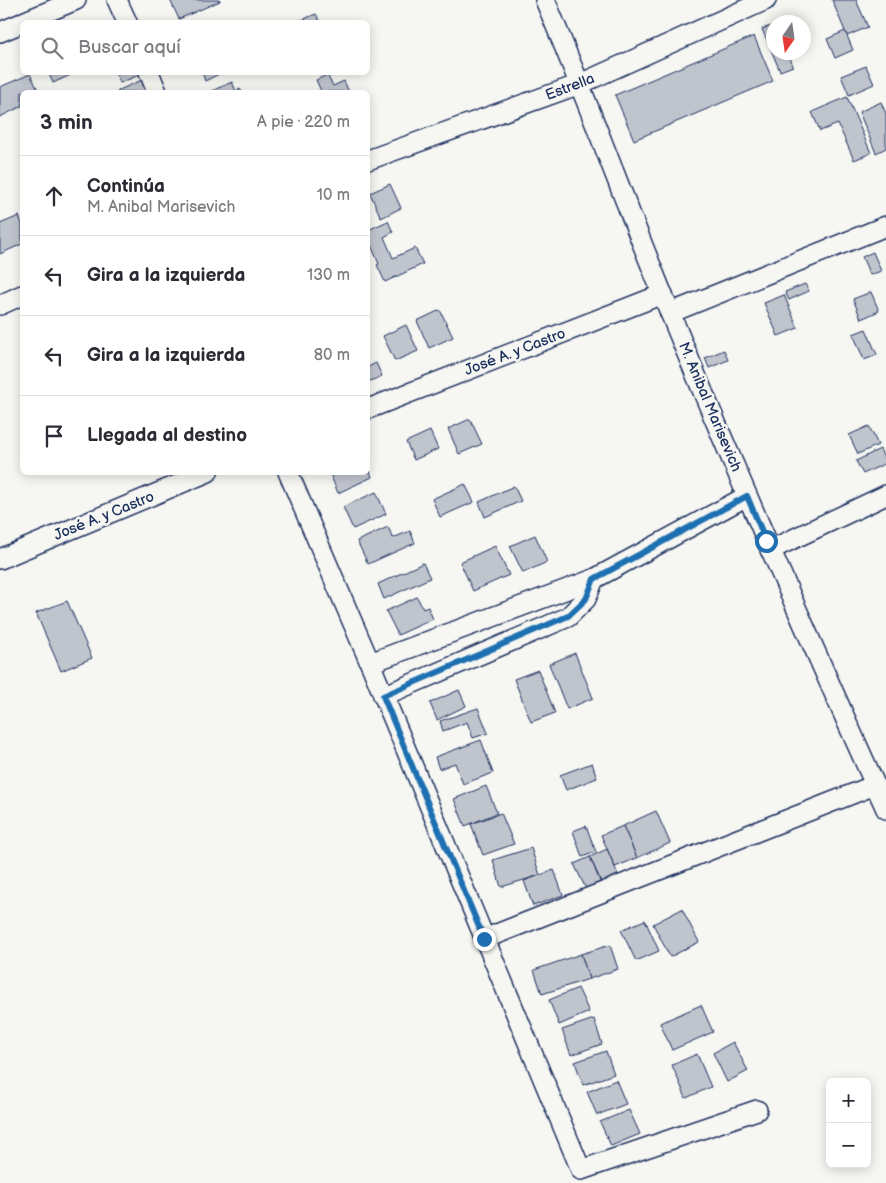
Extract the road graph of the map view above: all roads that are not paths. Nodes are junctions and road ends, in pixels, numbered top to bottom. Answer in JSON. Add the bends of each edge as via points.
{"nodes":[{"id":1,"x":76,"y":0,"type":"edge"},
{"id":2,"x":117,"y":0,"type":"edge"},
{"id":3,"x":545,"y":0,"type":"edge"},
{"id":4,"x":766,"y":0,"type":"edge"},
{"id":5,"x":30,"y":20,"type":"edge"},
{"id":6,"x":126,"y":20,"type":"edge"},
{"id":7,"x":20,"y":24,"type":"edge"},
{"id":8,"x":0,"y":32,"type":"edge"},
{"id":9,"x":150,"y":75,"type":"edge"},
{"id":10,"x":580,"y":84,"type":"junction"},
{"id":11,"x":156,"y":90,"type":"edge"},
{"id":12,"x":370,"y":159,"type":"edge"},
{"id":13,"x":886,"y":226,"type":"edge"},
{"id":14,"x":663,"y":294,"type":"junction"},
{"id":15,"x":20,"y":297,"type":"edge"},
{"id":16,"x":0,"y":305,"type":"edge"},
{"id":17,"x":670,"y":313,"type":"junction"},
{"id":18,"x":370,"y":408,"type":"edge"},
{"id":19,"x":201,"y":475,"type":"edge"},
{"id":20,"x":289,"y":475,"type":"edge"},
{"id":21,"x":747,"y":496,"type":"junction"},
{"id":22,"x":886,"y":496,"type":"edge"},
{"id":23,"x":770,"y":550,"type":"junction"},
{"id":24,"x":0,"y":558,"type":"edge"},
{"id":25,"x":594,"y":579,"type":"junction"},
{"id":26,"x":370,"y":663,"type":"junction"},
{"id":27,"x":383,"y":696,"type":"junction"},
{"id":28,"x":875,"y":785,"type":"junction"},
{"id":29,"x":886,"y":807,"type":"edge"},
{"id":30,"x":484,"y":939,"type":"junction"},
{"id":31,"x":757,"y":1110,"type":"dead end"}],
"edges":[{"from":1,"to":5,"type":"street"},
{"from":2,"to":6,"type":"street"},
{"from":3,"to":10,"type":"street","name":"M. Anibal Marisevich"},
{"from":4,"to":10,"type":"street","name":"Estrella"},
{"from":7,"to":8,"type":"street"},
{"from":9,"to":11,"type":"street"},
{"from":10,"to":12,"type":"street","name":"Estrella"},
{"from":10,"to":14,"type":"street","name":"M. Anibal Marisevich"},
{"from":13,"to":17,"type":"street"},
{"from":14,"to":17,"type":"street","name":"M. Anibal Marisevich"},
{"from":14,"to":18,"type":"street","name":"José A. y Castro"},
{"from":15,"to":16,"type":"street"},
{"from":17,"to":21,"type":"street","name":"M. Anibal Marisevich"},
{"from":19,"to":24,"type":"street","name":"José A. y Castro"},
{"from":20,"to":26,"type":"street"},
{"from":21,"to":23,"type":"street","name":"M. Anibal Marisevich"},
{"from":21,"to":25,"type":"street"},
{"from":22,"to":23,"type":"street"},
{"from":23,"to":28,"type":"street","name":"M. Anibal Marisevich"},
{"from":25,"to":26,"type":"street"},
{"from":25,"to":27,"type":"street","via":[[586,599],[568,616]]},
{"from":26,"to":27,"type":"street"},
{"from":27,"to":30,"type":"street"},
{"from":28,"to":29,"type":"street","name":"M. Anibal Marisevich"},
{"from":28,"to":30,"type":"street"},
{"from":30,"to":31,"type":"street","via":[[582,1170]]}]}
